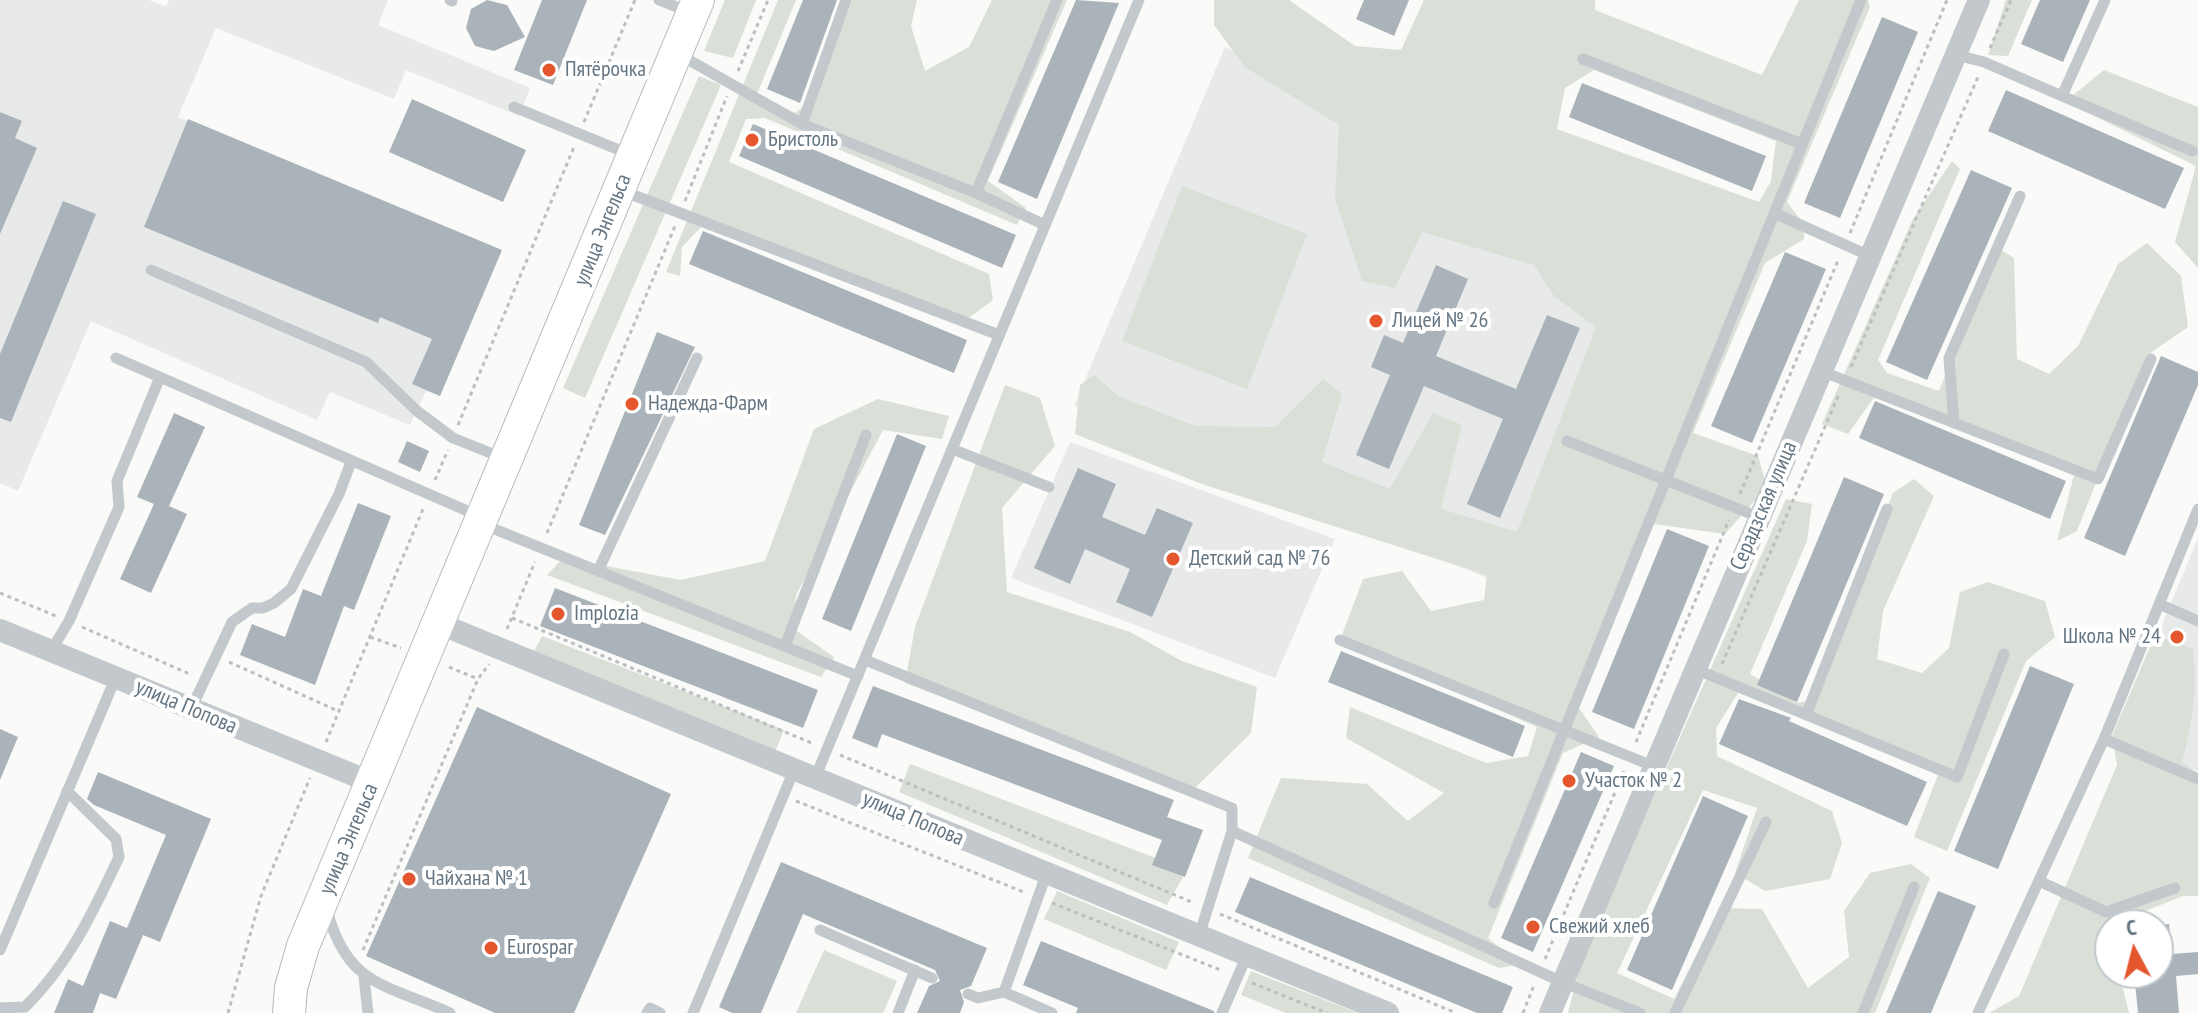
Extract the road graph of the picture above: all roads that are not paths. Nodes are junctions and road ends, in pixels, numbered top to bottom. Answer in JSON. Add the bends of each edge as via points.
{"nodes":[{"id":1,"x":659,"y":0,"type":"edge"},
{"id":2,"x":846,"y":0,"type":"edge"},
{"id":3,"x":1057,"y":0,"type":"edge"},
{"id":4,"x":1139,"y":0,"type":"edge"},
{"id":5,"x":1861,"y":0,"type":"edge"},
{"id":6,"x":1979,"y":0,"type":"edge"},
{"id":7,"x":2105,"y":0,"type":"edge"},
{"id":8,"x":695,"y":6,"type":"edge"},
{"id":9,"x":676,"y":52,"type":"junction"},
{"id":10,"x":1956,"y":55,"type":"junction"},
{"id":11,"x":1583,"y":59,"type":"dead end"},
{"id":12,"x":2062,"y":96,"type":"junction"},
{"id":13,"x":514,"y":107,"type":"dead end"},
{"id":14,"x":802,"y":124,"type":"junction"},
{"id":15,"x":1802,"y":144,"type":"junction"},
{"id":16,"x":2192,"y":151,"type":"dead end"},
{"id":17,"x":633,"y":156,"type":"junction"},
{"id":18,"x":619,"y":189,"type":"junction"},
{"id":19,"x":976,"y":193,"type":"junction"},
{"id":20,"x":2020,"y":196,"type":"dead end"},
{"id":21,"x":1774,"y":213,"type":"junction"},
{"id":22,"x":1045,"y":225,"type":"junction"},
{"id":23,"x":1870,"y":256,"type":"junction"},
{"id":24,"x":151,"y":270,"type":"dead end"},
{"id":25,"x":999,"y":335,"type":"junction"},
{"id":26,"x":116,"y":358,"type":"dead end"},
{"id":27,"x":697,"y":358,"type":"dead end"},
{"id":28,"x":2151,"y":359,"type":"dead end"},
{"id":29,"x":1821,"y":371,"type":"junction"},
{"id":30,"x":160,"y":377,"type":"junction"},
{"id":31,"x":1954,"y":423,"type":"junction"},
{"id":32,"x":866,"y":435,"type":"dead end"},
{"id":33,"x":1567,"y":441,"type":"dead end"},
{"id":34,"x":952,"y":449,"type":"junction"},
{"id":35,"x":508,"y":459,"type":"junction"},
{"id":36,"x":351,"y":462,"type":"junction"},
{"id":37,"x":1664,"y":479,"type":"junction"},
{"id":38,"x":1049,"y":487,"type":"dead end"},
{"id":39,"x":1887,"y":509,"type":"dead end"},
{"id":40,"x":2198,"y":509,"type":"edge"},
{"id":41,"x":1759,"y":517,"type":"junction"},
{"id":42,"x":482,"y":521,"type":"junction"},
{"id":43,"x":598,"y":571,"type":"junction"},
{"id":44,"x":2159,"y":604,"type":"junction"},
{"id":45,"x":2198,"y":621,"type":"edge"},
{"id":46,"x":440,"y":624,"type":"junction"},
{"id":47,"x":0,"y":630,"type":"edge"},
{"id":48,"x":1340,"y":640,"type":"dead end"},
{"id":49,"x":785,"y":646,"type":"junction"},
{"id":50,"x":51,"y":651,"type":"junction"},
{"id":51,"x":2004,"y":654,"type":"dead end"},
{"id":52,"x":865,"y":660,"type":"junction"},
{"id":53,"x":1695,"y":669,"type":"junction"},
{"id":54,"x":858,"y":676,"type":"junction"},
{"id":55,"x":116,"y":677,"type":"junction"},
{"id":56,"x":191,"y":709,"type":"junction"},
{"id":57,"x":1806,"y":715,"type":"junction"},
{"id":58,"x":1562,"y":729,"type":"junction"},
{"id":59,"x":2104,"y":739,"type":"junction"},
{"id":60,"x":1653,"y":766,"type":"junction"},
{"id":61,"x":804,"y":774,"type":"junction"},
{"id":62,"x":2198,"y":779,"type":"edge"},
{"id":63,"x":373,"y":783,"type":"junction"},
{"id":64,"x":67,"y":791,"type":"junction"},
{"id":65,"x":1766,"y":822,"type":"dead end"},
{"id":66,"x":1232,"y":831,"type":"junction"},
{"id":67,"x":1046,"y":875,"type":"junction"},
{"id":68,"x":2039,"y":881,"type":"junction"},
{"id":69,"x":1914,"y":887,"type":"dead end"},
{"id":70,"x":2175,"y":888,"type":"dead end"},
{"id":71,"x":324,"y":898,"type":"junction"},
{"id":72,"x":1494,"y":903,"type":"dead end"},
{"id":73,"x":820,"y":930,"type":"dead end"},
{"id":74,"x":1199,"y":936,"type":"junction"},
{"id":75,"x":0,"y":950,"type":"edge"},
{"id":76,"x":1247,"y":955,"type":"junction"},
{"id":77,"x":915,"y":970,"type":"junction"},
{"id":78,"x":362,"y":976,"type":"junction"},
{"id":79,"x":932,"y":978,"type":"dead end"},
{"id":80,"x":1562,"y":982,"type":"junction"},
{"id":81,"x":1004,"y":992,"type":"junction"},
{"id":82,"x":968,"y":994,"type":"dead end"},
{"id":83,"x":0,"y":1008,"type":"edge"},
{"id":84,"x":1378,"y":1011,"type":"edge"},
{"id":85,"x":289,"y":1013,"type":"edge"},
{"id":86,"x":368,"y":1013,"type":"edge"},
{"id":87,"x":450,"y":1013,"type":"edge"},
{"id":88,"x":647,"y":1013,"type":"edge"},
{"id":89,"x":660,"y":1013,"type":"edge"},
{"id":90,"x":693,"y":1013,"type":"edge"},
{"id":91,"x":898,"y":1013,"type":"edge"},
{"id":92,"x":1052,"y":1013,"type":"edge"},
{"id":93,"x":1222,"y":1013,"type":"edge"},
{"id":94,"x":1550,"y":1013,"type":"edge"},
{"id":95,"x":1640,"y":1013,"type":"edge"},
{"id":96,"x":1675,"y":1013,"type":"edge"},
{"id":97,"x":1863,"y":1013,"type":"edge"},
{"id":98,"x":1978,"y":1013,"type":"edge"}],
"edges":[{"from":1,"to":8,"type":"lane"},
{"from":2,"to":14,"type":"lane"},
{"from":3,"to":19,"type":"lane"},
{"from":4,"to":22,"type":"lane"},
{"from":5,"to":15,"type":"lane"},
{"from":6,"to":10,"type":"street","name":"Серадзская улица"},
{"from":7,"to":12,"type":"lane"},
{"from":8,"to":9,"type":"main road","name":"улица Энгельса"},
{"from":9,"to":14,"type":"lane"},
{"from":9,"to":17,"type":"main road","name":"улица Энгельса"},
{"from":10,"to":12,"type":"lane"},
{"from":10,"to":23,"type":"street","name":"Серадзская улица"},
{"from":11,"to":15,"type":"lane"},
{"from":12,"to":16,"type":"lane"},
{"from":13,"to":17,"type":"lane"},
{"from":14,"to":19,"type":"lane"},
{"from":15,"to":21,"type":"lane"},
{"from":17,"to":18,"type":"main road","name":"улица Энгельса"},
{"from":18,"to":25,"type":"lane"},
{"from":18,"to":35,"type":"main road","name":"улица Энгельса"},
{"from":19,"to":22,"type":"lane"},
{"from":20,"to":31,"type":"lane","via":[[1949,358]]},
{"from":21,"to":23,"type":"lane"},
{"from":21,"to":37,"type":"lane"},
{"from":22,"to":25,"type":"lane"},
{"from":23,"to":29,"type":"street","name":"Серадзская улица"},
{"from":24,"to":35,"type":"lane","via":[[366,362],[453,438]]},
{"from":25,"to":34,"type":"lane"},
{"from":26,"to":30,"type":"lane"},
{"from":27,"to":43,"type":"lane"},
{"from":28,"to":31,"type":"lane","via":[[2098,479]]},
{"from":29,"to":31,"type":"lane"},
{"from":29,"to":41,"type":"street","name":"Серадзская улица"},
{"from":30,"to":36,"type":"lane"},
{"from":30,"to":50,"type":"lane","via":[[117,481],[119,507]]},
{"from":32,"to":49,"type":"lane"},
{"from":33,"to":37,"type":"lane"},
{"from":34,"to":38,"type":"lane"},
{"from":34,"to":52,"type":"lane"},
{"from":35,"to":42,"type":"main road","name":"улица Энгельса"},
{"from":36,"to":42,"type":"lane"},
{"from":36,"to":56,"type":"lane","via":[[291,589],[232,622]]},
{"from":37,"to":41,"type":"lane"},
{"from":37,"to":58,"type":"lane"},
{"from":39,"to":57,"type":"lane"},
{"from":40,"to":44,"type":"lane"},
{"from":41,"to":53,"type":"street","name":"Серадзская улица"},
{"from":42,"to":43,"type":"lane"},
{"from":42,"to":46,"type":"main road","name":"улица Энгельса"},
{"from":43,"to":49,"type":"lane"},
{"from":44,"to":45,"type":"lane"},
{"from":44,"to":59,"type":"lane"},
{"from":46,"to":61,"type":"street","name":"улица Попова"},
{"from":46,"to":63,"type":"main road","name":"улица Энгельса"},
{"from":47,"to":50,"type":"street","name":"улица Попова"},
{"from":48,"to":58,"type":"lane"},
{"from":49,"to":54,"type":"lane"},
{"from":50,"to":55,"type":"street","name":"улица Попова"},
{"from":51,"to":57,"type":"lane","via":[[1957,777]]},
{"from":52,"to":54,"type":"lane"},
{"from":52,"to":66,"type":"lane","via":[[1232,808]]},
{"from":53,"to":57,"type":"lane"},
{"from":53,"to":60,"type":"street","name":"Серадзская улица"},
{"from":54,"to":61,"type":"lane","via":[[827,749]]},
{"from":55,"to":56,"type":"street","name":"улица Попова"},
{"from":55,"to":64,"type":"lane"},
{"from":56,"to":63,"type":"street","name":"улица Попова"},
{"from":58,"to":60,"type":"lane"},
{"from":58,"to":72,"type":"lane"},
{"from":59,"to":62,"type":"lane"},
{"from":59,"to":68,"type":"lane"},
{"from":60,"to":80,"type":"street","name":"Серадзская улица"},
{"from":61,"to":67,"type":"street","name":"улица Попова"},
{"from":61,"to":90,"type":"lane"},
{"from":63,"to":71,"type":"main road","name":"улица Энгельса"},
{"from":64,"to":75,"type":"lane"},
{"from":64,"to":83,"type":"lane","via":[[116,839],[119,857],[70,955],[25,1007]]},
{"from":65,"to":96,"type":"lane"},
{"from":66,"to":74,"type":"lane"},
{"from":66,"to":80,"type":"lane"},
{"from":67,"to":74,"type":"street","name":"улица Попова"},
{"from":67,"to":81,"type":"lane"},
{"from":68,"to":70,"type":"lane","via":[[2106,912]]},
{"from":68,"to":98,"type":"lane"},
{"from":69,"to":97,"type":"lane"},
{"from":71,"to":78,"type":"lane","via":[[336,945]]},
{"from":71,"to":85,"type":"main road","name":"улица Энгельса","via":[[303,946]]},
{"from":73,"to":77,"type":"lane"},
{"from":74,"to":76,"type":"street","name":"улица Попова"},
{"from":76,"to":84,"type":"street","name":"улица Попова"},
{"from":76,"to":93,"type":"lane"},
{"from":77,"to":79,"type":"lane"},
{"from":77,"to":91,"type":"lane"},
{"from":78,"to":86,"type":"lane"},
{"from":78,"to":87,"type":"lane"},
{"from":80,"to":94,"type":"street","name":"Серадзская улица"},
{"from":80,"to":95,"type":"lane"},
{"from":81,"to":82,"type":"lane","via":[[978,998]]},
{"from":81,"to":92,"type":"lane"},
{"from":88,"to":89,"type":"lane","via":[[650,1008]]}]}
